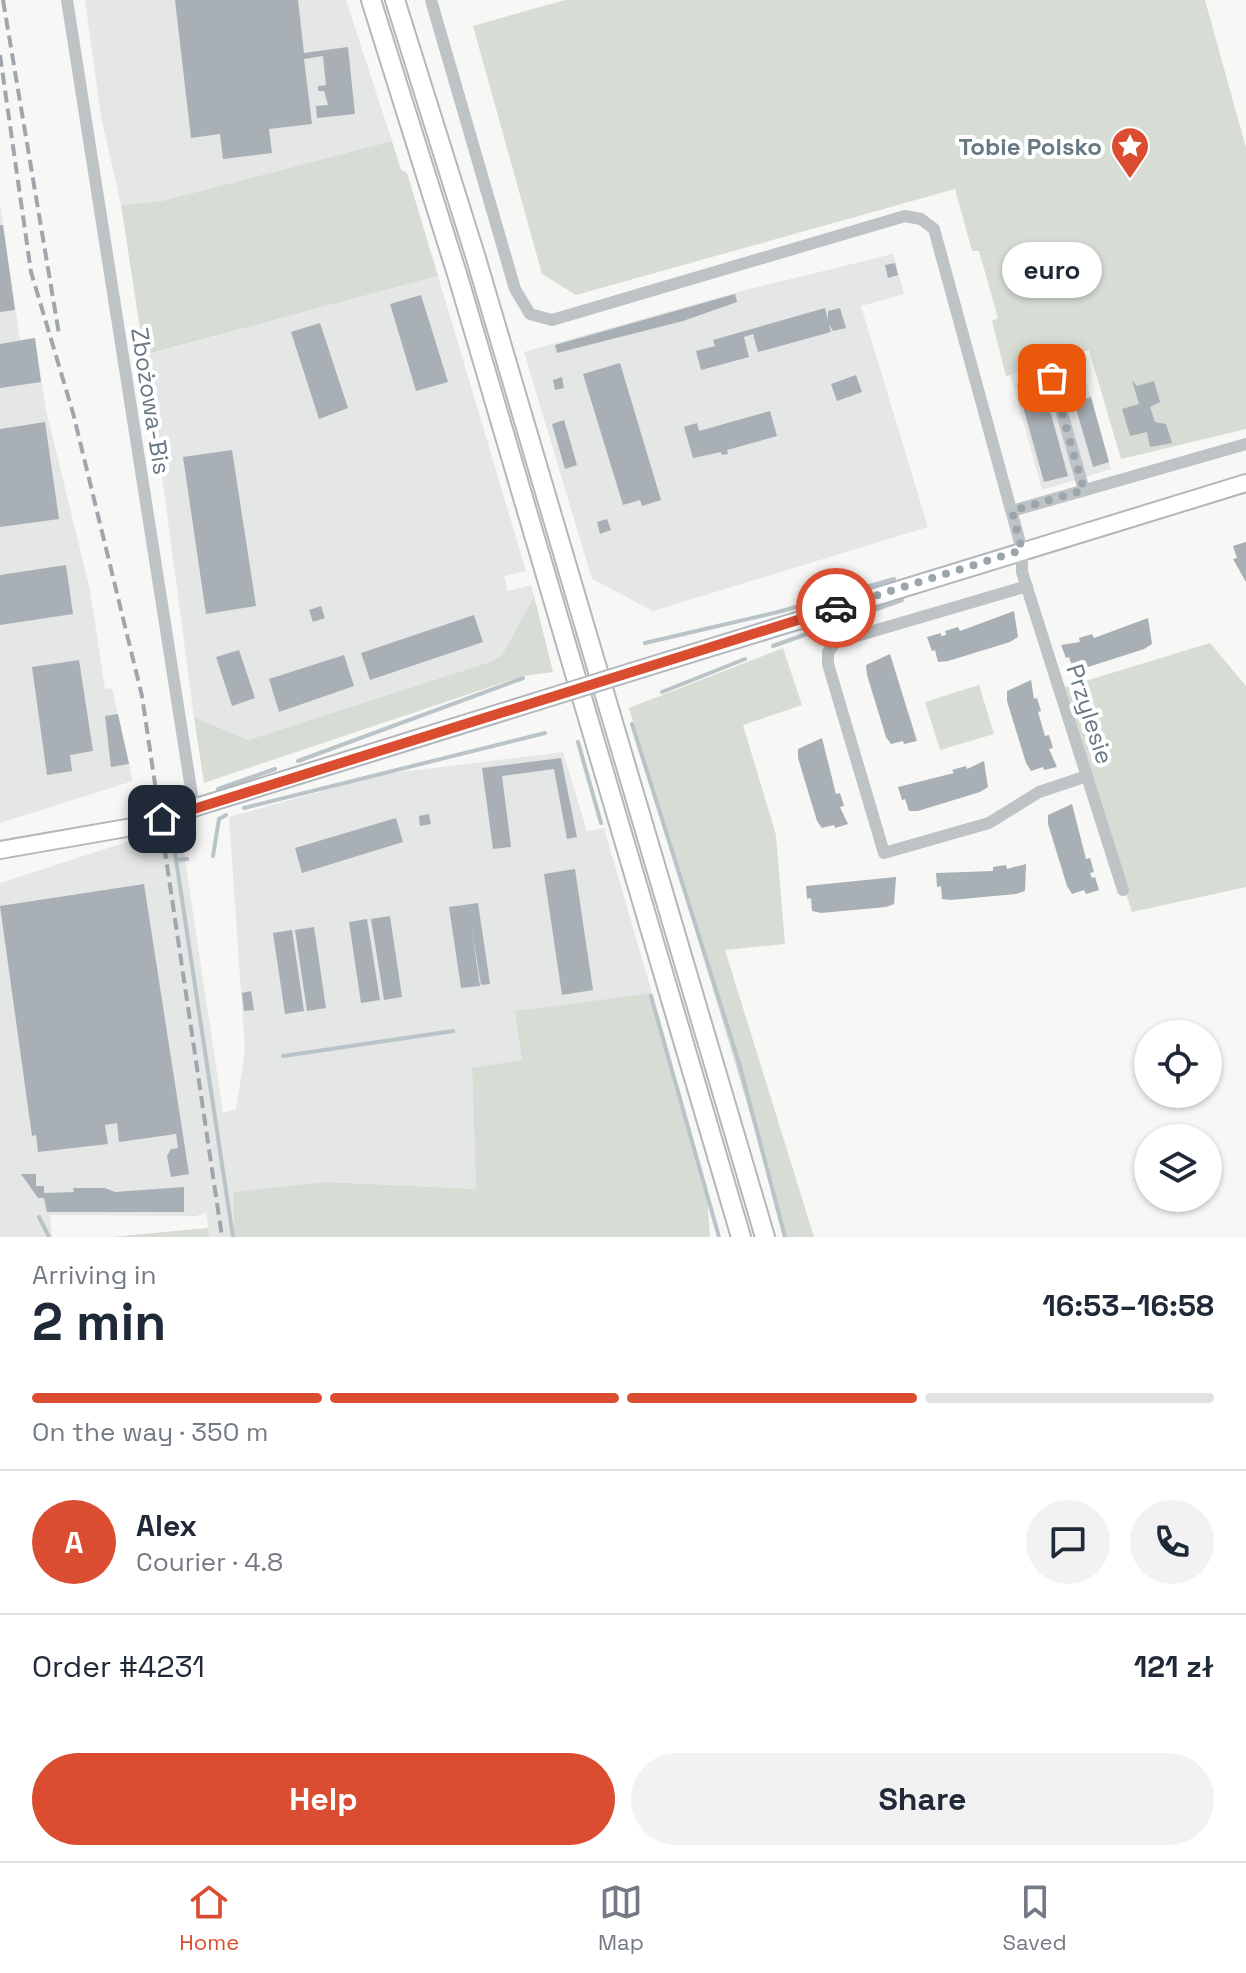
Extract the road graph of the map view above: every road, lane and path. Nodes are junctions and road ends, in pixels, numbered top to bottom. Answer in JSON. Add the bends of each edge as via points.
{"nodes":[{"id":1,"x":67,"y":0,"type":"edge"},
{"id":2,"x":371,"y":0,"type":"edge"},
{"id":3,"x":395,"y":0,"type":"edge"},
{"id":4,"x":431,"y":0,"type":"edge"},
{"id":5,"x":1052,"y":378,"type":"dead end"},
{"id":6,"x":1246,"y":444,"type":"edge"},
{"id":7,"x":1246,"y":483,"type":"edge"},
{"id":8,"x":1084,"y":490,"type":"junction"},
{"id":9,"x":1012,"y":511,"type":"junction"},
{"id":10,"x":1022,"y":550,"type":"junction"},
{"id":11,"x":1027,"y":586,"type":"junction"},
{"id":12,"x":1087,"y":776,"type":"junction"},
{"id":13,"x":194,"y":808,"type":"junction"},
{"id":14,"x":0,"y":850,"type":"edge"},
{"id":15,"x":1123,"y":890,"type":"dead end"},
{"id":16,"x":741,"y":1237,"type":"edge"},
{"id":17,"x":765,"y":1237,"type":"edge"}],
"edges":[{"from":1,"to":13,"type":"street","name":"Zbożowa-Bis"},
{"from":2,"to":16,"type":"main road"},
{"from":3,"to":17,"type":"main road"},
{"from":4,"to":9,"type":"street","name":"Przylesie","via":[[515,289],[530,314],[552,320],[905,216],[921,219],[934,229],[942,252]]},
{"from":5,"to":8,"type":"street"},
{"from":6,"to":8,"type":"street"},
{"from":7,"to":10,"type":"street"},
{"from":8,"to":9,"type":"street"},
{"from":9,"to":10,"type":"street","name":"Przylesie"},
{"from":10,"to":11,"type":"street","name":"Przylesie"},
{"from":10,"to":13,"type":"street","bridge":true},
{"from":11,"to":12,"type":"street","name":"Przylesie"},
{"from":11,"to":12,"type":"street","via":[[830,647],[828,664],[884,853],[989,823],[1039,792]]},
{"from":12,"to":15,"type":"street","name":"Przylesie"},
{"from":13,"to":14,"type":"street","via":[[116,831]]}]}
